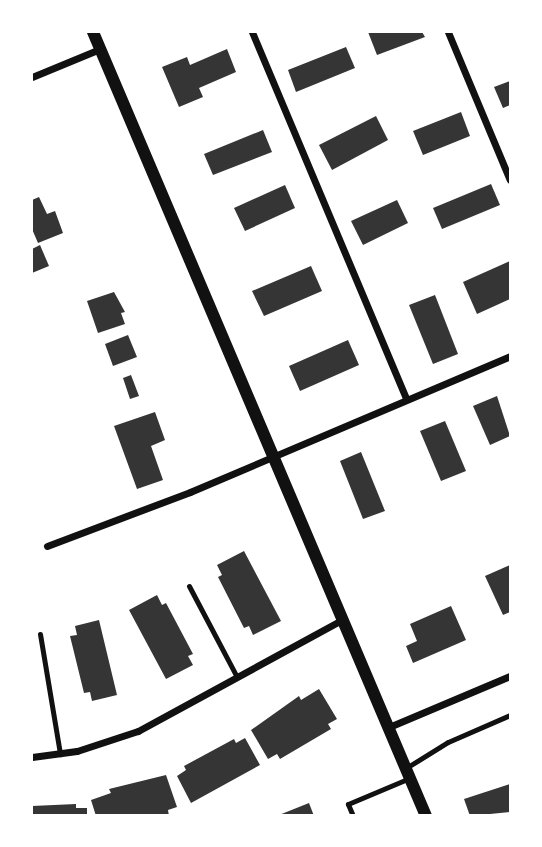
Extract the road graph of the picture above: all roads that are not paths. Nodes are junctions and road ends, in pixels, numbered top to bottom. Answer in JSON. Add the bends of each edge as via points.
{"nodes":[{"id":1,"x":93,"y":32,"type":"edge"},
{"id":2,"x":252,"y":32,"type":"edge"},
{"id":3,"x":448,"y":32,"type":"edge"},
{"id":4,"x":100,"y":49,"type":"junction"},
{"id":5,"x":32,"y":78,"type":"edge"},
{"id":6,"x":510,"y":180,"type":"edge"},
{"id":7,"x":510,"y":356,"type":"edge"},
{"id":8,"x":406,"y":398,"type":"junction"},
{"id":9,"x":274,"y":457,"type":"junction"},
{"id":10,"x":47,"y":547,"type":"dead end"},
{"id":11,"x":188,"y":586,"type":"dead end"},
{"id":12,"x":344,"y":619,"type":"junction"},
{"id":13,"x":40,"y":634,"type":"dead end"},
{"id":14,"x":510,"y":676,"type":"edge"},
{"id":15,"x":237,"y":677,"type":"junction"},
{"id":16,"x":510,"y":715,"type":"edge"},
{"id":17,"x":389,"y":727,"type":"junction"},
{"id":18,"x":60,"y":754,"type":"junction"},
{"id":19,"x":32,"y":757,"type":"edge"},
{"id":20,"x":408,"y":773,"type":"junction"},
{"id":21,"x":353,"y":816,"type":"edge"},
{"id":22,"x":426,"y":816,"type":"edge"}],
"edges":[{"from":1,"to":4,"type":"street"},
{"from":2,"to":8,"type":"street"},
{"from":3,"to":6,"type":"street"},
{"from":4,"to":5,"type":"street"},
{"from":4,"to":9,"type":"street"},
{"from":7,"to":8,"type":"street"},
{"from":8,"to":9,"type":"street"},
{"from":9,"to":10,"type":"street"},
{"from":9,"to":12,"type":"street"},
{"from":11,"to":15,"type":"lane"},
{"from":12,"to":15,"type":"street"},
{"from":12,"to":17,"type":"street"},
{"from":13,"to":18,"type":"lane"},
{"from":14,"to":17,"type":"street"},
{"from":15,"to":18,"type":"street","via":[[138,732]]},
{"from":16,"to":20,"type":"lane","via":[[448,742]]},
{"from":17,"to":20,"type":"street"},
{"from":18,"to":19,"type":"street"},
{"from":20,"to":21,"type":"lane","via":[[348,804]]},
{"from":20,"to":22,"type":"street"}]}
